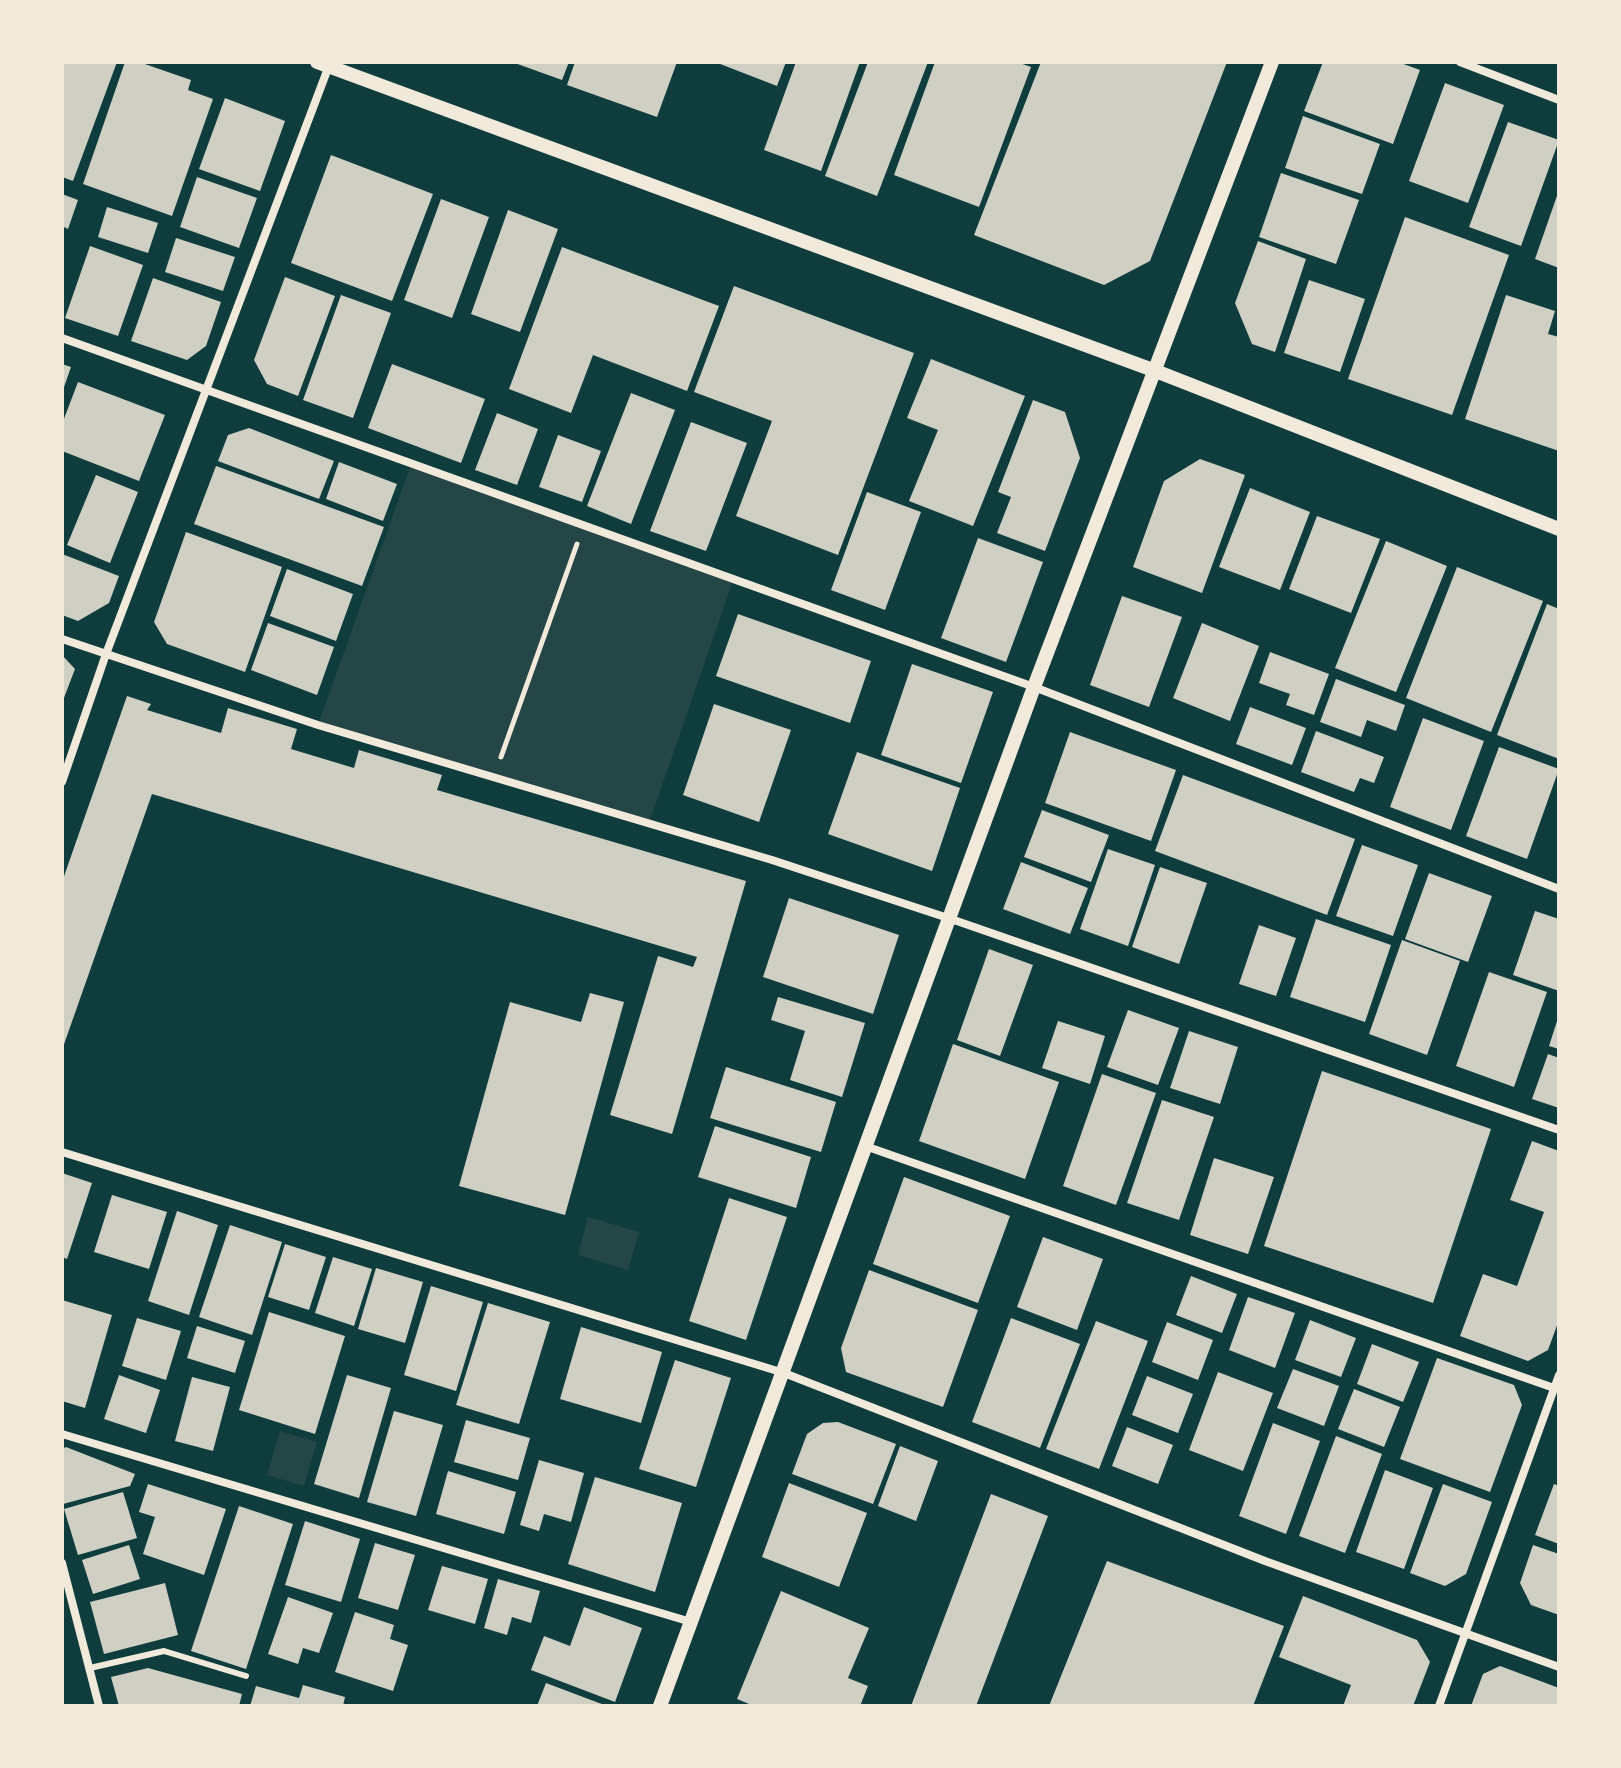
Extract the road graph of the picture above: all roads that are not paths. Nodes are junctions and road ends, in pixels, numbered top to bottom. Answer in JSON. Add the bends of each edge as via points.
{"nodes":[{"id":1,"x":1272,"y":62,"type":"edge"},
{"id":2,"x":1460,"y":62,"type":"edge"},
{"id":3,"x":325,"y":63,"type":"edge"},
{"id":4,"x":1559,"y":100,"type":"edge"},
{"id":5,"x":62,"y":338,"type":"edge"},
{"id":6,"x":1153,"y":370,"type":"junction"},
{"id":7,"x":207,"y":387,"type":"junction"},
{"id":8,"x":1559,"y":529,"type":"edge"},
{"id":9,"x":62,"y":639,"type":"edge"},
{"id":10,"x":106,"y":654,"type":"junction"},
{"id":11,"x":1034,"y":687,"type":"junction"},
{"id":12,"x":62,"y":782,"type":"edge"},
{"id":13,"x":1559,"y":889,"type":"edge"},
{"id":14,"x":951,"y":919,"type":"junction"},
{"id":15,"x":1559,"y":1130,"type":"edge"},
{"id":16,"x":868,"y":1147,"type":"junction"},
{"id":17,"x":62,"y":1152,"type":"edge"},
{"id":18,"x":784,"y":1373,"type":"junction"},
{"id":19,"x":1559,"y":1375,"type":"edge"},
{"id":20,"x":1554,"y":1388,"type":"junction"},
{"id":21,"x":62,"y":1434,"type":"edge"},
{"id":22,"x":62,"y":1563,"type":"edge"},
{"id":23,"x":691,"y":1622,"type":"junction"},
{"id":24,"x":1466,"y":1635,"type":"junction"},
{"id":25,"x":1559,"y":1667,"type":"edge"},
{"id":26,"x":90,"y":1668,"type":"junction"},
{"id":27,"x":246,"y":1676,"type":"dead end"},
{"id":28,"x":99,"y":1706,"type":"edge"},
{"id":29,"x":660,"y":1706,"type":"edge"},
{"id":30,"x":1439,"y":1706,"type":"edge"}],
"edges":[{"from":1,"to":6,"type":"street"},
{"from":2,"to":4,"type":"street"},
{"from":3,"to":6,"type":"street"},
{"from":3,"to":7,"type":"street"},
{"from":5,"to":7,"type":"street"},
{"from":6,"to":8,"type":"street"},
{"from":6,"to":11,"type":"street"},
{"from":7,"to":10,"type":"street"},
{"from":7,"to":11,"type":"street"},
{"from":9,"to":10,"type":"street"},
{"from":10,"to":12,"type":"street"},
{"from":10,"to":14,"type":"street","via":[[318,725]]},
{"from":11,"to":13,"type":"street"},
{"from":11,"to":14,"type":"street"},
{"from":14,"to":15,"type":"street"},
{"from":14,"to":16,"type":"street"},
{"from":16,"to":18,"type":"street"},
{"from":16,"to":20,"type":"street"},
{"from":17,"to":18,"type":"street"},
{"from":18,"to":23,"type":"street"},
{"from":18,"to":24,"type":"street"},
{"from":19,"to":20,"type":"street"},
{"from":20,"to":24,"type":"street"},
{"from":21,"to":23,"type":"street"},
{"from":22,"to":26,"type":"street"},
{"from":23,"to":29,"type":"street"},
{"from":24,"to":25,"type":"street"},
{"from":24,"to":30,"type":"street"},
{"from":26,"to":27,"type":"lane","via":[[164,1651]]},
{"from":26,"to":28,"type":"street"}]}
